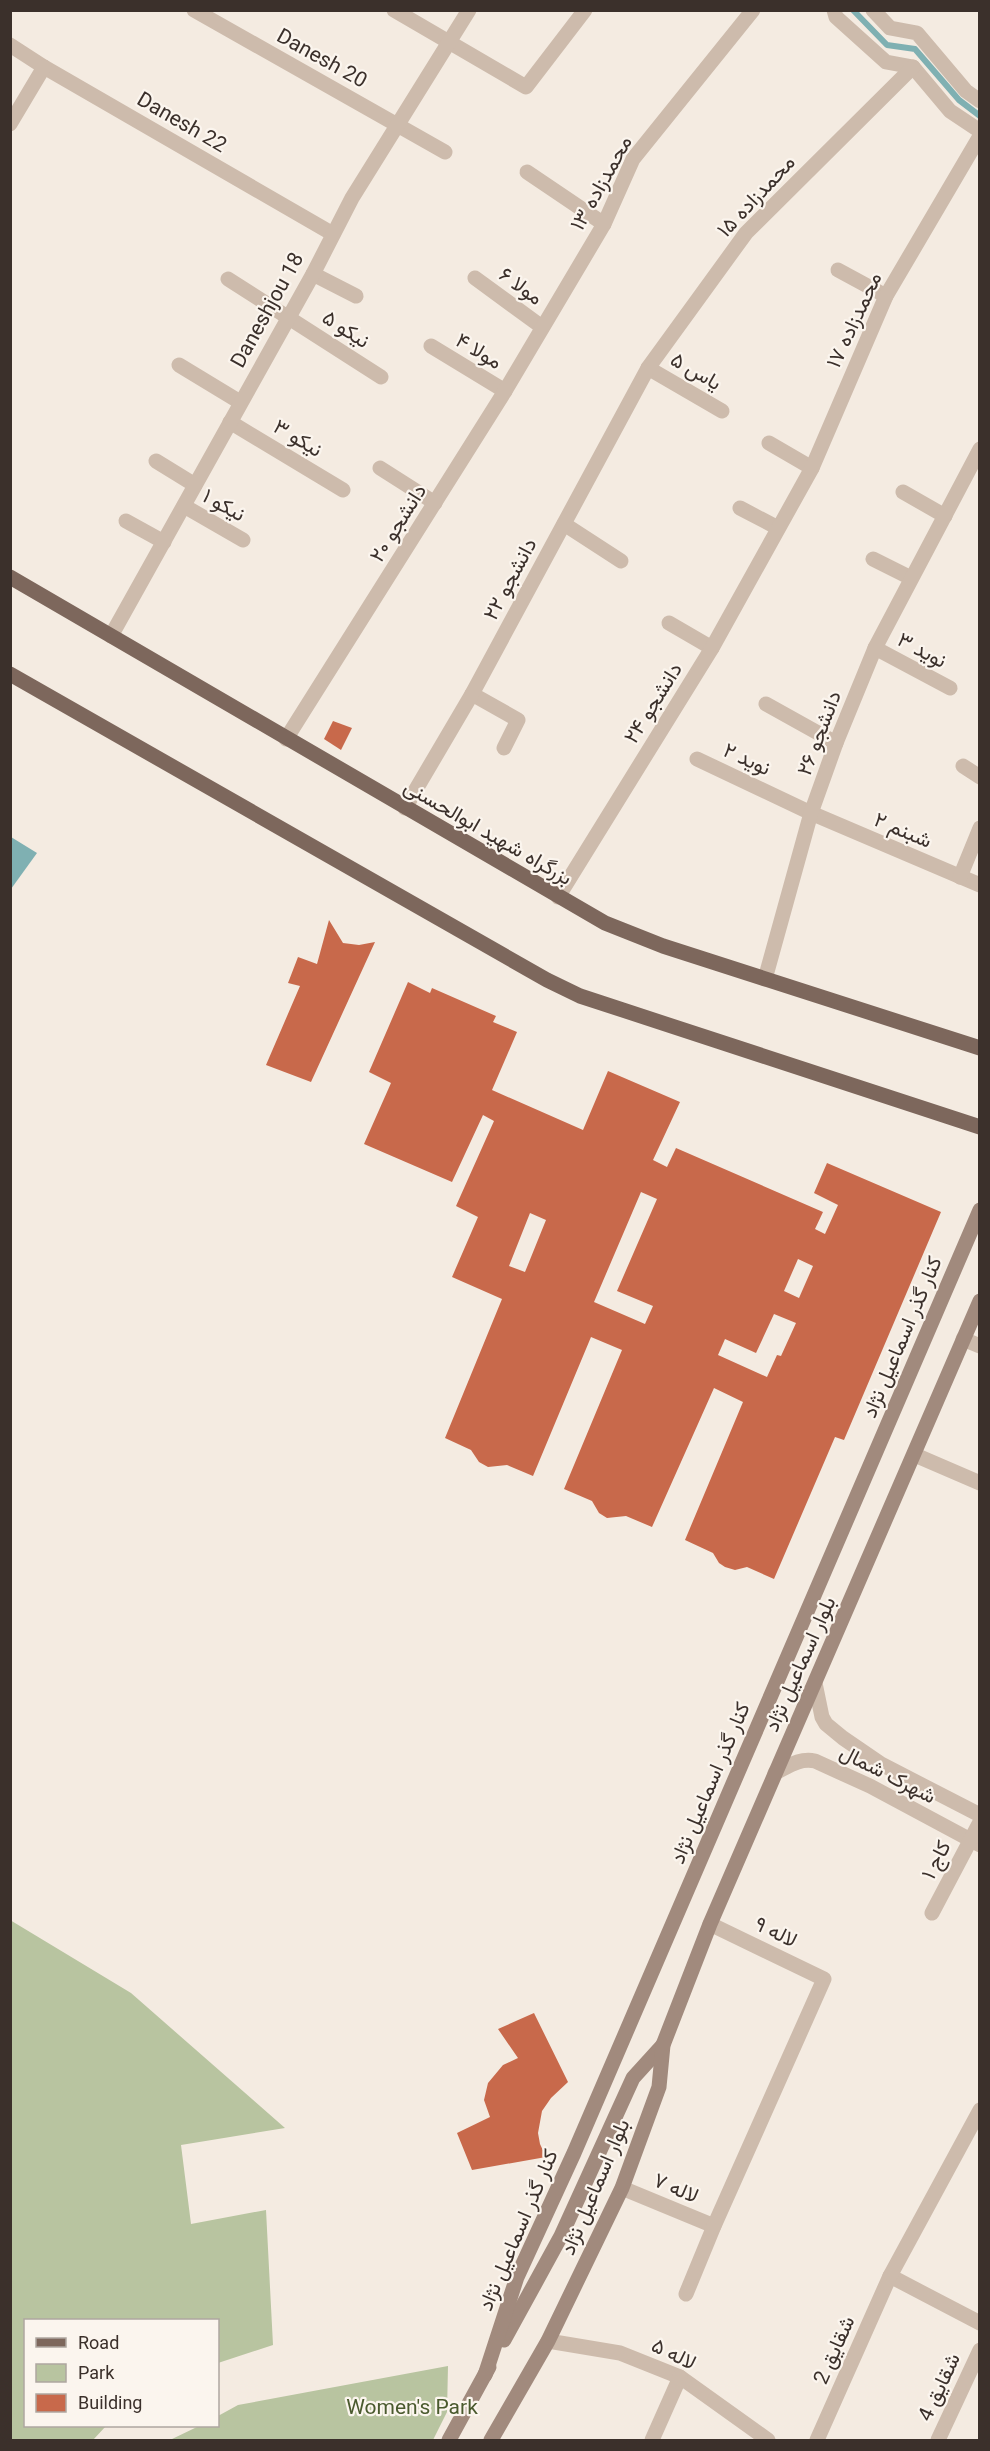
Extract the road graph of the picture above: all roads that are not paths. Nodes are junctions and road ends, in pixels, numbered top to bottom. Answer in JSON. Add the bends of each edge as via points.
{"nodes":[{"id":1,"x":194,"y":10,"type":"edge"},
{"id":2,"x":394,"y":10,"type":"edge"},
{"id":3,"x":469,"y":10,"type":"edge"},
{"id":4,"x":585,"y":10,"type":"edge"},
{"id":5,"x":753,"y":10,"type":"edge"},
{"id":6,"x":834,"y":10,"type":"edge"},
{"id":7,"x":873,"y":10,"type":"edge"},
{"id":8,"x":450,"y":42,"type":"junction"},
{"id":9,"x":10,"y":45,"type":"edge"},
{"id":10,"x":44,"y":67,"type":"junction"},
{"id":11,"x":913,"y":67,"type":"junction"},
{"id":12,"x":980,"y":101,"type":"edge"},
{"id":13,"x":10,"y":123,"type":"edge"},
{"id":14,"x":398,"y":124,"type":"junction"},
{"id":15,"x":980,"y":131,"type":"edge"},
{"id":16,"x":980,"y":136,"type":"edge"},
{"id":17,"x":445,"y":152,"type":"dead end"},
{"id":18,"x":526,"y":172,"type":"dead end"},
{"id":19,"x":604,"y":224,"type":"junction"},
{"id":20,"x":333,"y":234,"type":"junction"},
{"id":21,"x":838,"y":270,"type":"dead end"},
{"id":22,"x":313,"y":274,"type":"junction"},
{"id":23,"x":475,"y":278,"type":"dead end"},
{"id":24,"x":228,"y":279,"type":"dead end"},
{"id":25,"x":356,"y":296,"type":"dead end"},
{"id":26,"x":886,"y":296,"type":"junction"},
{"id":27,"x":288,"y":316,"type":"junction"},
{"id":28,"x":542,"y":327,"type":"junction"},
{"id":29,"x":431,"y":346,"type":"dead end"},
{"id":30,"x":179,"y":365,"type":"dead end"},
{"id":31,"x":648,"y":368,"type":"junction"},
{"id":32,"x":381,"y":376,"type":"dead end"},
{"id":33,"x":506,"y":391,"type":"junction"},
{"id":34,"x":240,"y":402,"type":"junction"},
{"id":35,"x":722,"y":411,"type":"dead end"},
{"id":36,"x":230,"y":422,"type":"junction"},
{"id":37,"x":769,"y":443,"type":"dead end"},
{"id":38,"x":980,"y":449,"type":"edge"},
{"id":39,"x":156,"y":461,"type":"dead end"},
{"id":40,"x":380,"y":468,"type":"dead end"},
{"id":41,"x":812,"y":468,"type":"junction"},
{"id":42,"x":195,"y":484,"type":"junction"},
{"id":43,"x":343,"y":490,"type":"dead end"},
{"id":44,"x":903,"y":492,"type":"dead end"},
{"id":45,"x":435,"y":503,"type":"junction"},
{"id":46,"x":184,"y":507,"type":"junction"},
{"id":47,"x":740,"y":508,"type":"dead end"},
{"id":48,"x":945,"y":516,"type":"junction"},
{"id":49,"x":126,"y":521,"type":"dead end"},
{"id":50,"x":564,"y":524,"type":"junction"},
{"id":51,"x":778,"y":528,"type":"junction"},
{"id":52,"x":243,"y":540,"type":"dead end"},
{"id":53,"x":164,"y":542,"type":"junction"},
{"id":54,"x":873,"y":559,"type":"dead end"},
{"id":55,"x":621,"y":561,"type":"dead end"},
{"id":56,"x":10,"y":577,"type":"edge"},
{"id":57,"x":911,"y":578,"type":"junction"},
{"id":58,"x":669,"y":623,"type":"dead end"},
{"id":59,"x":111,"y":636,"type":"junction"},
{"id":60,"x":712,"y":648,"type":"junction"},
{"id":61,"x":875,"y":648,"type":"junction"},
{"id":62,"x":10,"y":674,"type":"edge"},
{"id":63,"x":950,"y":688,"type":"dead end"},
{"id":64,"x":472,"y":694,"type":"junction"},
{"id":65,"x":766,"y":704,"type":"dead end"},
{"id":66,"x":286,"y":738,"type":"junction"},
{"id":67,"x":836,"y":743,"type":"junction"},
{"id":68,"x":504,"y":748,"type":"dead end"},
{"id":69,"x":697,"y":759,"type":"dead end"},
{"id":70,"x":963,"y":766,"type":"dead end"},
{"id":71,"x":980,"y":777,"type":"edge"},
{"id":72,"x":405,"y":808,"type":"junction"},
{"id":73,"x":811,"y":813,"type":"junction"},
{"id":74,"x":980,"y":828,"type":"edge"},
{"id":75,"x":960,"y":877,"type":"junction"},
{"id":76,"x":980,"y":885,"type":"edge"},
{"id":77,"x":558,"y":897,"type":"junction"},
{"id":78,"x":765,"y":979,"type":"junction"},
{"id":79,"x":980,"y":1048,"type":"edge"},
{"id":80,"x":980,"y":1129,"type":"edge"},
{"id":81,"x":980,"y":1210,"type":"edge"},
{"id":82,"x":980,"y":1301,"type":"edge"},
{"id":83,"x":963,"y":1339,"type":"junction"},
{"id":84,"x":980,"y":1346,"type":"edge"},
{"id":85,"x":915,"y":1455,"type":"junction"},
{"id":86,"x":980,"y":1483,"type":"edge"},
{"id":87,"x":815,"y":1683,"type":"junction"},
{"id":88,"x":881,"y":1764,"type":"junction"},
{"id":89,"x":775,"y":1773,"type":"junction"},
{"id":90,"x":870,"y":1786,"type":"junction"},
{"id":91,"x":977,"y":1830,"type":"edge"},
{"id":92,"x":932,"y":1913,"type":"dead end"},
{"id":93,"x":710,"y":1924,"type":"junction"},
{"id":94,"x":663,"y":2045,"type":"junction"},
{"id":95,"x":980,"y":2110,"type":"edge"},
{"id":96,"x":622,"y":2188,"type":"junction"},
{"id":97,"x":714,"y":2226,"type":"junction"},
{"id":98,"x":890,"y":2276,"type":"junction"},
{"id":99,"x":686,"y":2294,"type":"dead end"},
{"id":100,"x":980,"y":2323,"type":"edge"},
{"id":101,"x":548,"y":2341,"type":"junction"},
{"id":102,"x":980,"y":2350,"type":"edge"},
{"id":103,"x":485,"y":2375,"type":"junction"},
{"id":104,"x":681,"y":2377,"type":"junction"},
{"id":105,"x":449,"y":2440,"type":"edge"},
{"id":106,"x":491,"y":2440,"type":"edge"},
{"id":107,"x":652,"y":2440,"type":"edge"},
{"id":108,"x":768,"y":2440,"type":"edge"},
{"id":109,"x":817,"y":2440,"type":"edge"},
{"id":110,"x":938,"y":2440,"type":"edge"}],
"edges":[{"from":1,"to":14,"type":"street","name":"Danesh 20"},
{"from":2,"to":8,"type":"street"},
{"from":3,"to":8,"type":"street","name":"Daneshjou 18"},
{"from":4,"to":8,"type":"street","via":[[526,87]]},
{"from":5,"to":19,"type":"street","name":"محمدزاده ۱۳","via":[[633,159]]},
{"from":6,"to":11,"type":"street","via":[[836,17],[886,62]]},
{"from":7,"to":12,"type":"street","via":[[890,28],[917,33],[966,91]]},
{"from":8,"to":14,"type":"street","name":"Daneshjou 18"},
{"from":9,"to":10,"type":"street","name":"Danesh 22"},
{"from":10,"to":13,"type":"street"},
{"from":10,"to":20,"type":"street","name":"Danesh 22"},
{"from":11,"to":15,"type":"street","via":[[950,111]]},
{"from":11,"to":31,"type":"street","name":"محمدزاده ۱۵","via":[[746,232]]},
{"from":14,"to":17,"type":"street","name":"Danesh 20"},
{"from":14,"to":20,"type":"street","name":"Daneshjou 18"},
{"from":16,"to":26,"type":"street","name":"محمدزاده ۱۷"},
{"from":18,"to":19,"type":"street"},
{"from":19,"to":28,"type":"street","name":"محمدزاده ۱۳"},
{"from":20,"to":22,"type":"street","name":"Daneshjou 18"},
{"from":21,"to":26,"type":"street"},
{"from":22,"to":25,"type":"street"},
{"from":22,"to":27,"type":"street","name":"Daneshjou 18"},
{"from":23,"to":28,"type":"street","name":"مولا ۶"},
{"from":24,"to":27,"type":"street","name":"نیکو ۵"},
{"from":26,"to":41,"type":"street","name":"محمدزاده ۱۷"},
{"from":27,"to":32,"type":"street","name":"نیکو ۵"},
{"from":27,"to":34,"type":"street","name":"Daneshjou 18"},
{"from":28,"to":33,"type":"street","name":"دانشجو ۲۰"},
{"from":29,"to":33,"type":"street","name":"مولا ۴"},
{"from":30,"to":34,"type":"street"},
{"from":31,"to":35,"type":"street","name":"یاس ۵"},
{"from":31,"to":50,"type":"street","name":"دانشجو ۲۲"},
{"from":33,"to":45,"type":"street","name":"دانشجو ۲۰"},
{"from":34,"to":36,"type":"street","name":"Daneshjou 18"},
{"from":36,"to":42,"type":"street","name":"Daneshjou 18"},
{"from":36,"to":43,"type":"street","name":"نیکو ۳"},
{"from":37,"to":41,"type":"street"},
{"from":38,"to":48,"type":"street","name":"دانشجو ۲۶"},
{"from":39,"to":42,"type":"street"},
{"from":40,"to":45,"type":"street"},
{"from":41,"to":51,"type":"street","name":"محمدزاده ۱۷"},
{"from":42,"to":46,"type":"street","name":"Daneshjou 18"},
{"from":44,"to":48,"type":"street"},
{"from":45,"to":66,"type":"street","name":"دانشجو ۲۰"},
{"from":46,"to":52,"type":"street","name":"نیکو ۱"},
{"from":46,"to":53,"type":"street","name":"Daneshjou 18"},
{"from":47,"to":51,"type":"street"},
{"from":48,"to":57,"type":"street","name":"دانشجو ۲۶"},
{"from":49,"to":53,"type":"street"},
{"from":50,"to":55,"type":"street"},
{"from":50,"to":64,"type":"street","name":"دانشجو ۲۲"},
{"from":51,"to":60,"type":"street","name":"دانشجو ۲۴"},
{"from":53,"to":59,"type":"street","name":"Daneshjou 18"},
{"from":54,"to":57,"type":"street"},
{"from":56,"to":59,"type":"main road","name":"بزرگراه شهید ابوالحسنی"},
{"from":57,"to":61,"type":"street","name":"دانشجو ۲۶"},
{"from":58,"to":60,"type":"street"},
{"from":59,"to":66,"type":"main road","name":"بزرگراه شهید ابوالحسنی"},
{"from":60,"to":77,"type":"street","name":"دانشجو ۲۴"},
{"from":61,"to":63,"type":"street","name":"نوید ۳"},
{"from":61,"to":67,"type":"street","name":"دانشجو ۲۶"},
{"from":62,"to":80,"type":"main road","via":[[562,988]]},
{"from":64,"to":68,"type":"street","via":[[518,720]]},
{"from":64,"to":72,"type":"street","name":"دانشجو ۲۲"},
{"from":65,"to":67,"type":"street"},
{"from":66,"to":72,"type":"main road","name":"بزرگراه شهید ابوالحسنی"},
{"from":67,"to":73,"type":"street","name":"دانشجو ۲۶"},
{"from":69,"to":73,"type":"street","name":"نوید ۲"},
{"from":70,"to":71,"type":"street"},
{"from":72,"to":77,"type":"main road","name":"بزرگراه شهید ابوالحسنی"},
{"from":73,"to":75,"type":"street","name":"شبنم ۲"},
{"from":73,"to":78,"type":"street","name":"دانشجو ۲۶"},
{"from":74,"to":75,"type":"street"},
{"from":75,"to":76,"type":"street","name":"شبنم ۲"},
{"from":77,"to":78,"type":"main road","name":"بزرگراه شهید ابوالحسنی","via":[[629,933]]},
{"from":78,"to":79,"type":"main road","name":"بزرگراه شهید ابوالحسنی"},
{"from":81,"to":103,"type":"main road","name":"کنار گذر اسماعیل نژاد","via":[[517,2277]]},
{"from":82,"to":83,"type":"main road","name":"بلوار اسماعیل نژاد"},
{"from":83,"to":84,"type":"street"},
{"from":83,"to":85,"type":"main road","name":"بلوار اسماعیل نژاد"},
{"from":85,"to":86,"type":"street"},
{"from":85,"to":87,"type":"main road","name":"بلوار اسماعیل نژاد"},
{"from":87,"to":88,"type":"street","name":"شهرک شمال","via":[[826,1724]]},
{"from":87,"to":89,"type":"main road","name":"بلوار اسماعیل نژاد"},
{"from":88,"to":90,"type":"street"},
{"from":88,"to":91,"type":"street","name":"شهرک شمال"},
{"from":89,"to":90,"type":"street","name":"شهرک شمال","via":[[806,1759]]},
{"from":89,"to":93,"type":"main road","name":"بلوار اسماعیل نژاد"},
{"from":90,"to":91,"type":"street","name":"شهرک شمال"},
{"from":91,"to":92,"type":"street","name":"کاج ۱"},
{"from":93,"to":94,"type":"main road","name":"بلوار اسماعیل نژاد"},
{"from":93,"to":97,"type":"street","name":"لاله ۹","via":[[824,1979]]},
{"from":94,"to":96,"type":"main road","name":"بلوار اسماعیل نژاد","via":[[659,2087]]},
{"from":94,"to":103,"type":"main road","name":"بلوار اسماعیل نژاد","via":[[633,2078],[561,2236]]},
{"from":95,"to":98,"type":"street","name":"شقايق 2"},
{"from":96,"to":97,"type":"street","name":"لاله ۷"},
{"from":96,"to":101,"type":"main road","name":"بلوار اسماعیل نژاد"},
{"from":97,"to":99,"type":"street"},
{"from":98,"to":100,"type":"street"},
{"from":98,"to":109,"type":"street","name":"شقايق 2"},
{"from":101,"to":104,"type":"street","name":"لاله ۵","via":[[620,2353]]},
{"from":101,"to":106,"type":"main road","name":"بلوار اسماعیل نژاد"},
{"from":102,"to":110,"type":"street","name":"شقايق 4"},
{"from":103,"to":105,"type":"main road"},
{"from":104,"to":107,"type":"street"},
{"from":104,"to":108,"type":"street","name":"لاله ۵"}]}
